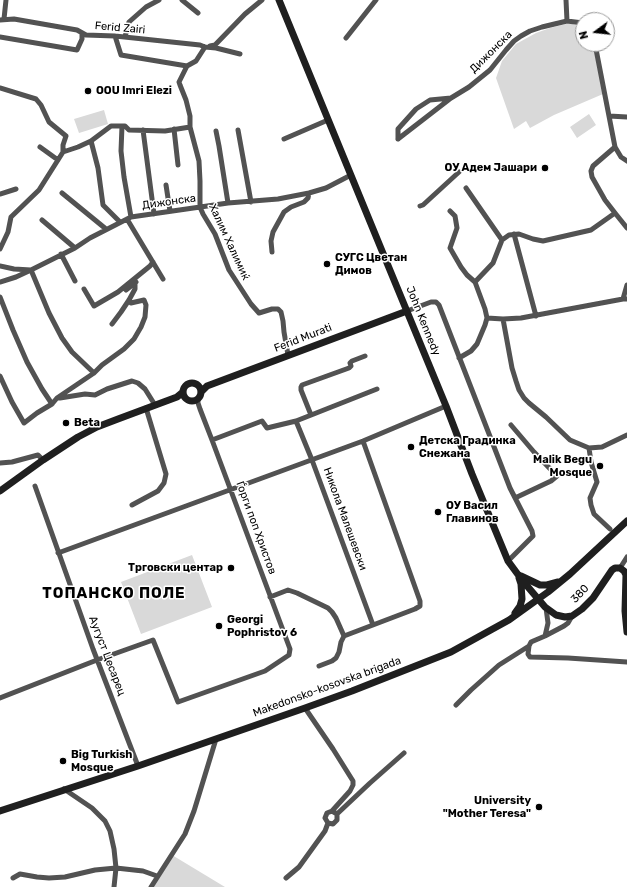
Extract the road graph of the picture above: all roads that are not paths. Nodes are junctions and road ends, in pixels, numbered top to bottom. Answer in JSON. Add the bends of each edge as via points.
{"nodes":[{"id":1,"x":6,"y":0,"type":"edge"},
{"id":2,"x":159,"y":0,"type":"edge"},
{"id":3,"x":182,"y":0,"type":"edge"},
{"id":4,"x":262,"y":0,"type":"edge"},
{"id":5,"x":279,"y":0,"type":"edge"},
{"id":6,"x":376,"y":0,"type":"edge"},
{"id":7,"x":566,"y":0,"type":"edge"},
{"id":8,"x":198,"y":13,"type":"dead end"},
{"id":9,"x":2,"y":20,"type":"edge"},
{"id":10,"x":567,"y":21,"type":"junction"},
{"id":11,"x":575,"y":22,"type":"edge"},
{"id":12,"x":82,"y":33,"type":"junction"},
{"id":13,"x":115,"y":36,"type":"junction"},
{"id":14,"x":0,"y":37,"type":"edge"},
{"id":15,"x":125,"y":37,"type":"junction"},
{"id":16,"x":346,"y":38,"type":"dead end"},
{"id":17,"x":205,"y":47,"type":"junction"},
{"id":18,"x":596,"y":52,"type":"edge"},
{"id":19,"x":240,"y":54,"type":"dead end"},
{"id":20,"x":187,"y":66,"type":"junction"},
{"id":21,"x":0,"y":88,"type":"edge"},
{"id":22,"x":451,"y":98,"type":"junction"},
{"id":23,"x":609,"y":116,"type":"junction"},
{"id":24,"x":627,"y":117,"type":"edge"},
{"id":25,"x":328,"y":120,"type":"junction"},
{"id":26,"x":122,"y":126,"type":"junction"},
{"id":27,"x":190,"y":127,"type":"junction"},
{"id":28,"x":143,"y":130,"type":"junction"},
{"id":29,"x":174,"y":130,"type":"junction"},
{"id":30,"x":238,"y":130,"type":"dead end"},
{"id":31,"x":216,"y":132,"type":"dead end"},
{"id":32,"x":284,"y":139,"type":"dead end"},
{"id":33,"x":91,"y":141,"type":"junction"},
{"id":34,"x":40,"y":147,"type":"dead end"},
{"id":35,"x":615,"y":147,"type":"junction"},
{"id":36,"x":63,"y":152,"type":"junction"},
{"id":37,"x":58,"y":160,"type":"junction"},
{"id":38,"x":627,"y":161,"type":"edge"},
{"id":39,"x":178,"y":165,"type":"dead end"},
{"id":40,"x":459,"y":172,"type":"dead end"},
{"id":41,"x":351,"y":175,"type":"junction"},
{"id":42,"x":166,"y":185,"type":"dead end"},
{"id":43,"x":466,"y":188,"type":"dead end"},
{"id":44,"x":16,"y":189,"type":"dead end"},
{"id":45,"x":62,"y":193,"type":"dead end"},
{"id":46,"x":309,"y":193,"type":"junction"},
{"id":47,"x":0,"y":194,"type":"edge"},
{"id":48,"x":251,"y":202,"type":"junction"},
{"id":49,"x":228,"y":203,"type":"junction"},
{"id":50,"x":420,"y":206,"type":"dead end"},
{"id":51,"x":200,"y":207,"type":"junction"},
{"id":52,"x":450,"y":211,"type":"dead end"},
{"id":53,"x":170,"y":212,"type":"junction"},
{"id":54,"x":615,"y":213,"type":"junction"},
{"id":55,"x":154,"y":214,"type":"junction"},
{"id":56,"x":129,"y":218,"type":"junction"},
{"id":57,"x":42,"y":220,"type":"dead end"},
{"id":58,"x":120,"y":222,"type":"junction"},
{"id":59,"x":627,"y":228,"type":"edge"},
{"id":60,"x":106,"y":229,"type":"junction"},
{"id":61,"x":514,"y":234,"type":"junction"},
{"id":62,"x":502,"y":240,"type":"junction"},
{"id":63,"x":75,"y":248,"type":"junction"},
{"id":64,"x":0,"y":249,"type":"edge"},
{"id":65,"x":272,"y":252,"type":"dead end"},
{"id":66,"x":61,"y":254,"type":"junction"},
{"id":67,"x":153,"y":262,"type":"junction"},
{"id":68,"x":0,"y":266,"type":"edge"},
{"id":69,"x":30,"y":270,"type":"junction"},
{"id":70,"x":140,"y":275,"type":"junction"},
{"id":71,"x":163,"y":279,"type":"dead end"},
{"id":72,"x":75,"y":281,"type":"dead end"},
{"id":73,"x":0,"y":282,"type":"edge"},
{"id":74,"x":475,"y":282,"type":"junction"},
{"id":75,"x":135,"y":284,"type":"junction"},
{"id":76,"x":627,"y":286,"type":"edge"},
{"id":77,"x":84,"y":289,"type":"dead end"},
{"id":78,"x":126,"y":290,"type":"dead end"},
{"id":79,"x":0,"y":297,"type":"edge"},
{"id":80,"x":625,"y":299,"type":"edge"},
{"id":81,"x":129,"y":300,"type":"junction"},
{"id":82,"x":407,"y":311,"type":"junction"},
{"id":83,"x":536,"y":316,"type":"junction"},
{"id":84,"x":487,"y":318,"type":"junction"},
{"id":85,"x":502,"y":319,"type":"junction"},
{"id":86,"x":112,"y":324,"type":"dead end"},
{"id":87,"x":288,"y":355,"type":"junction"},
{"id":88,"x":365,"y":356,"type":"dead end"},
{"id":89,"x":459,"y":358,"type":"junction"},
{"id":90,"x":94,"y":373,"type":"junction"},
{"id":91,"x":0,"y":376,"type":"edge"},
{"id":92,"x":200,"y":389,"type":"junction"},
{"id":93,"x":377,"y":389,"type":"dead end"},
{"id":94,"x":184,"y":395,"type":"junction"},
{"id":95,"x":57,"y":398,"type":"junction"},
{"id":96,"x":195,"y":400,"type":"junction"},
{"id":97,"x":52,"y":404,"type":"junction"},
{"id":98,"x":155,"y":405,"type":"junction"},
{"id":99,"x":446,"y":406,"type":"junction"},
{"id":100,"x":146,"y":408,"type":"junction"},
{"id":101,"x":311,"y":415,"type":"junction"},
{"id":102,"x":296,"y":421,"type":"junction"},
{"id":103,"x":511,"y":425,"type":"dead end"},
{"id":104,"x":627,"y":435,"type":"edge"},
{"id":105,"x":212,"y":440,"type":"junction"},
{"id":106,"x":363,"y":441,"type":"junction"},
{"id":107,"x":589,"y":448,"type":"junction"},
{"id":108,"x":43,"y":460,"type":"junction"},
{"id":109,"x":312,"y":460,"type":"junction"},
{"id":110,"x":0,"y":463,"type":"edge"},
{"id":111,"x":35,"y":486,"type":"dead end"},
{"id":112,"x":231,"y":490,"type":"junction"},
{"id":113,"x":0,"y":491,"type":"edge"},
{"id":114,"x":515,"y":498,"type":"junction"},
{"id":115,"x":132,"y":505,"type":"dead end"},
{"id":116,"x":627,"y":521,"type":"edge"},
{"id":117,"x":610,"y":528,"type":"dead end"},
{"id":118,"x":58,"y":553,"type":"junction"},
{"id":119,"x":627,"y":557,"type":"edge"},
{"id":120,"x":508,"y":561,"type":"junction"},
{"id":121,"x":620,"y":568,"type":"junction"},
{"id":122,"x":519,"y":575,"type":"junction"},
{"id":123,"x":565,"y":579,"type":"junction"},
{"id":124,"x":270,"y":596,"type":"junction"},
{"id":125,"x":538,"y":599,"type":"junction"},
{"id":126,"x":545,"y":606,"type":"junction"},
{"id":127,"x":572,"y":616,"type":"junction"},
{"id":128,"x":512,"y":617,"type":"junction"},
{"id":129,"x":373,"y":625,"type":"junction"},
{"id":130,"x":627,"y":632,"type":"edge"},
{"id":131,"x":344,"y":636,"type":"junction"},
{"id":132,"x":545,"y":636,"type":"junction"},
{"id":133,"x":528,"y":646,"type":"junction"},
{"id":134,"x":97,"y":660,"type":"junction"},
{"id":135,"x":627,"y":662,"type":"edge"},
{"id":136,"x":319,"y":666,"type":"dead end"},
{"id":137,"x":0,"y":698,"type":"edge"},
{"id":138,"x":456,"y":705,"type":"dead end"},
{"id":139,"x":305,"y":708,"type":"junction"},
{"id":140,"x":216,"y":739,"type":"junction"},
{"id":141,"x":404,"y":753,"type":"dead end"},
{"id":142,"x":138,"y":766,"type":"junction"},
{"id":143,"x":64,"y":789,"type":"junction"},
{"id":144,"x":0,"y":811,"type":"edge"},
{"id":145,"x":334,"y":813,"type":"junction"},
{"id":146,"x":328,"y":823,"type":"junction"},
{"id":147,"x":116,"y":868,"type":"junction"},
{"id":148,"x":157,"y":876,"type":"junction"},
{"id":149,"x":13,"y":878,"type":"dead end"},
{"id":150,"x":286,"y":878,"type":"dead end"},
{"id":151,"x":114,"y":887,"type":"edge"},
{"id":152,"x":151,"y":887,"type":"edge"}],
"edges":[{"from":1,"to":9,"type":"street"},
{"from":2,"to":15,"type":"street","via":[[146,7],[129,22]]},
{"from":3,"to":8,"type":"street"},
{"from":4,"to":17,"type":"street","via":[[215,45]]},
{"from":5,"to":25,"type":"street","name":"John Kennedy"},
{"from":6,"to":16,"type":"street"},
{"from":7,"to":10,"type":"street"},
{"from":9,"to":12,"type":"street","name":"Ferid Zairi","via":[[14,19]]},
{"from":10,"to":11,"type":"street"},
{"from":10,"to":22,"type":"street","name":"Дижонска","via":[[520,36],[490,70]]},
{"from":12,"to":13,"type":"street","name":"Ferid Zairi"},
{"from":12,"to":14,"type":"street","via":[[77,50]]},
{"from":13,"to":15,"type":"street","name":"Ferid Zairi"},
{"from":13,"to":20,"type":"street","via":[[121,55]]},
{"from":15,"to":17,"type":"street","name":"Ferid Zairi"},
{"from":17,"to":19,"type":"street","name":"Ferid Zairi"},
{"from":17,"to":20,"type":"street","name":"Халим Халимиќ","via":[[196,60]]},
{"from":18,"to":23,"type":"street"},
{"from":20,"to":27,"type":"street","name":"Халим Халимиќ","via":[[179,82],[190,116]]},
{"from":21,"to":36,"type":"street","via":[[36,99],[41,104],[49,122],[66,136]]},
{"from":22,"to":22,"type":"street","name":"Дижонска","via":[[398,139],[398,129],[416,109],[430,100]]},
{"from":23,"to":24,"type":"street"},
{"from":23,"to":35,"type":"street"},
{"from":25,"to":32,"type":"street"},
{"from":25,"to":41,"type":"street","name":"John Kennedy"},
{"from":26,"to":28,"type":"street","via":[[129,130]]},
{"from":26,"to":33,"type":"street","via":[[111,126]]},
{"from":26,"to":56,"type":"street","via":[[121,151]]},
{"from":27,"to":29,"type":"street"},
{"from":27,"to":51,"type":"street","name":"Халим Халимиќ","via":[[199,161]]},
{"from":28,"to":29,"type":"street"},
{"from":28,"to":55,"type":"street"},
{"from":29,"to":39,"type":"street"},
{"from":30,"to":48,"type":"street"},
{"from":31,"to":49,"type":"street"},
{"from":33,"to":36,"type":"street"},
{"from":33,"to":58,"type":"street","via":[[103,206]]},
{"from":34,"to":37,"type":"street"},
{"from":35,"to":38,"type":"street"},
{"from":35,"to":54,"type":"street","via":[[590,171]]},
{"from":36,"to":37,"type":"street"},
{"from":37,"to":64,"type":"street","via":[[39,190],[12,217]]},
{"from":40,"to":50,"type":"street"},
{"from":41,"to":46,"type":"street","name":"Дижонска","via":[[326,188]]},
{"from":41,"to":82,"type":"street","name":"John Kennedy"},
{"from":42,"to":53,"type":"street"},
{"from":43,"to":62,"type":"street"},
{"from":44,"to":47,"type":"street"},
{"from":45,"to":60,"type":"street"},
{"from":46,"to":48,"type":"street","name":"Дижонска"},
{"from":46,"to":65,"type":"street","via":[[304,202],[284,212],[273,232]]},
{"from":48,"to":49,"type":"street","name":"Дижонска"},
{"from":49,"to":51,"type":"street","name":"Дижонска"},
{"from":51,"to":53,"type":"street","name":"Дижонска"},
{"from":51,"to":87,"type":"street","name":"Халим Халимиќ","via":[[215,234],[229,270],[251,304],[259,312],[272,309],[281,312]]},
{"from":52,"to":74,"type":"street","via":[[455,216],[457,228],[450,248],[461,267]]},
{"from":53,"to":55,"type":"street","name":"Дижонска"},
{"from":54,"to":59,"type":"street"},
{"from":54,"to":61,"type":"street","via":[[591,230],[548,240],[538,241]]},
{"from":55,"to":56,"type":"street","name":"Дижонска"},
{"from":56,"to":58,"type":"street","name":"Дижонска"},
{"from":56,"to":67,"type":"street"},
{"from":57,"to":63,"type":"street"},
{"from":58,"to":60,"type":"street","name":"Дижонска"},
{"from":60,"to":63,"type":"street","name":"Дижонска"},
{"from":61,"to":62,"type":"street"},
{"from":61,"to":83,"type":"street"},
{"from":62,"to":74,"type":"street","via":[[493,264]]},
{"from":63,"to":66,"type":"street","name":"Дижонска"},
{"from":66,"to":69,"type":"street","name":"Дижонска"},
{"from":66,"to":72,"type":"street"},
{"from":67,"to":70,"type":"street"},
{"from":67,"to":71,"type":"street"},
{"from":68,"to":69,"type":"street"},
{"from":69,"to":73,"type":"street","name":"Дижонска"},
{"from":69,"to":90,"type":"street","via":[[62,338],[72,352]]},
{"from":70,"to":75,"type":"street"},
{"from":70,"to":77,"type":"street","via":[[94,306]]},
{"from":74,"to":84,"type":"street"},
{"from":75,"to":78,"type":"street"},
{"from":75,"to":81,"type":"street"},
{"from":76,"to":80,"type":"street"},
{"from":79,"to":97,"type":"street","via":[[28,362]]},
{"from":80,"to":83,"type":"street"},
{"from":81,"to":86,"type":"street"},
{"from":81,"to":90,"type":"street","via":[[131,303],[144,300],[145,316],[141,327],[124,349]]},
{"from":82,"to":87,"type":"street","name":"Ferid Murati"},
{"from":82,"to":89,"type":"street","via":[[434,301],[438,303]]},
{"from":82,"to":99,"type":"street","name":"John Kennedy"},
{"from":83,"to":85,"type":"street"},
{"from":84,"to":85,"type":"street"},
{"from":84,"to":89,"type":"street","via":[[477,344]]},
{"from":85,"to":107,"type":"street","via":[[512,368],[524,398],[570,440]]},
{"from":87,"to":92,"type":"street","name":"Ferid Murati"},
{"from":88,"to":101,"type":"street","via":[[352,361],[349,368],[302,385],[301,390]]},
{"from":89,"to":114,"type":"street"},
{"from":90,"to":95,"type":"street"},
{"from":91,"to":97,"type":"street","via":[[24,423]]},
{"from":92,"to":94,"type":"street","via":[[192,383],[189,384],[184,388]]},
{"from":92,"to":96,"type":"street","via":[[200,397]]},
{"from":93,"to":101,"type":"street"},
{"from":94,"to":96,"type":"street","via":[[188,400]]},
{"from":94,"to":98,"type":"street"},
{"from":95,"to":97,"type":"street"},
{"from":95,"to":98,"type":"street","via":[[95,395],[132,382],[145,389]]},
{"from":96,"to":105,"type":"street","name":"Ѓорги поп Христов"},
{"from":98,"to":100,"type":"street"},
{"from":99,"to":106,"type":"street"},
{"from":99,"to":120,"type":"street","name":"John Kennedy"},
{"from":100,"to":108,"type":"street","via":[[97,427]]},
{"from":100,"to":115,"type":"street","via":[[166,474],[164,483],[158,491]]},
{"from":101,"to":102,"type":"street"},
{"from":102,"to":105,"type":"street","via":[[267,428],[262,421]]},
{"from":102,"to":109,"type":"street","name":"Никола Малешевски"},
{"from":103,"to":114,"type":"street","via":[[557,476]]},
{"from":104,"to":107,"type":"street","via":[[602,448]]},
{"from":105,"to":112,"type":"street","name":"Ѓорги поп Христов"},
{"from":106,"to":109,"type":"street"},
{"from":106,"to":129,"type":"street","via":[[420,601],[420,606],[415,609]]},
{"from":107,"to":117,"type":"street","via":[[597,482],[590,498],[591,505],[594,514]]},
{"from":108,"to":110,"type":"street","via":[[38,455]]},
{"from":108,"to":113,"type":"street"},
{"from":109,"to":112,"type":"street"},
{"from":109,"to":129,"type":"street","name":"Никола Малешевски"},
{"from":111,"to":118,"type":"street","name":"Аугуст Цесарец"},
{"from":112,"to":118,"type":"street"},
{"from":112,"to":124,"type":"street","name":"Ѓорги поп Христов"},
{"from":114,"to":120,"type":"street","via":[[533,536]]},
{"from":116,"to":123,"type":"street","name":"Makedonsko-kosovska brigada"},
{"from":118,"to":134,"type":"street","name":"Аугуст Цесарец"},
{"from":119,"to":121,"type":"street","name":"380"},
{"from":120,"to":122,"type":"street","name":"John Kennedy"},
{"from":121,"to":127,"type":"street","name":"380","via":[[612,570],[588,604]]},
{"from":121,"to":130,"type":"street","via":[[626,575]]},
{"from":122,"to":123,"type":"street","via":[[542,586]]},
{"from":122,"to":125,"type":"street","name":"John Kennedy"},
{"from":122,"to":128,"type":"street","via":[[522,600]]},
{"from":123,"to":125,"type":"street","name":"Makedonsko-kosovska brigada"},
{"from":124,"to":131,"type":"street","via":[[288,590],[328,608]]},
{"from":124,"to":134,"type":"street","name":"Ѓорги поп Христов","via":[[290,649],[289,655],[265,671],[178,702],[153,640]]},
{"from":125,"to":126,"type":"street","name":"380"},
{"from":125,"to":128,"type":"street","name":"Makedonsko-kosovska brigada"},
{"from":126,"to":127,"type":"street","name":"380","via":[[561,616]]},
{"from":126,"to":132,"type":"street","via":[[548,623]]},
{"from":127,"to":132,"type":"street","via":[[564,626]]},
{"from":128,"to":139,"type":"street","name":"Makedonsko-kosovska brigada","via":[[451,652]]},
{"from":129,"to":131,"type":"street"},
{"from":131,"to":136,"type":"street","via":[[336,658]]},
{"from":132,"to":133,"type":"street"},
{"from":133,"to":135,"type":"street","via":[[530,657]]},
{"from":133,"to":138,"type":"street","via":[[499,665]]},
{"from":134,"to":137,"type":"street"},
{"from":134,"to":142,"type":"street","name":"Аугуст Цесарец"},
{"from":139,"to":140,"type":"street","name":"Makedonsko-kosovska brigada"},
{"from":139,"to":145,"type":"street","via":[[353,781],[350,791]]},
{"from":140,"to":142,"type":"street","name":"Makedonsko-kosovska brigada"},
{"from":140,"to":148,"type":"street","via":[[185,834]]},
{"from":141,"to":145,"type":"street"},
{"from":142,"to":143,"type":"street","name":"Makedonsko-kosovska brigada"},
{"from":143,"to":144,"type":"street","name":"Makedonsko-kosovska brigada"},
{"from":143,"to":147,"type":"street","via":[[92,808],[105,821],[110,831]]},
{"from":145,"to":146,"type":"street","via":[[327,813],[325,818]]},
{"from":145,"to":146,"type":"street","via":[[337,820],[333,824]]},
{"from":146,"to":150,"type":"street","via":[[299,867]]},
{"from":147,"to":148,"type":"street","via":[[143,871]]},
{"from":147,"to":149,"type":"street","via":[[65,877],[49,878],[20,874]]},
{"from":147,"to":151,"type":"street"},
{"from":148,"to":152,"type":"street"}]}
